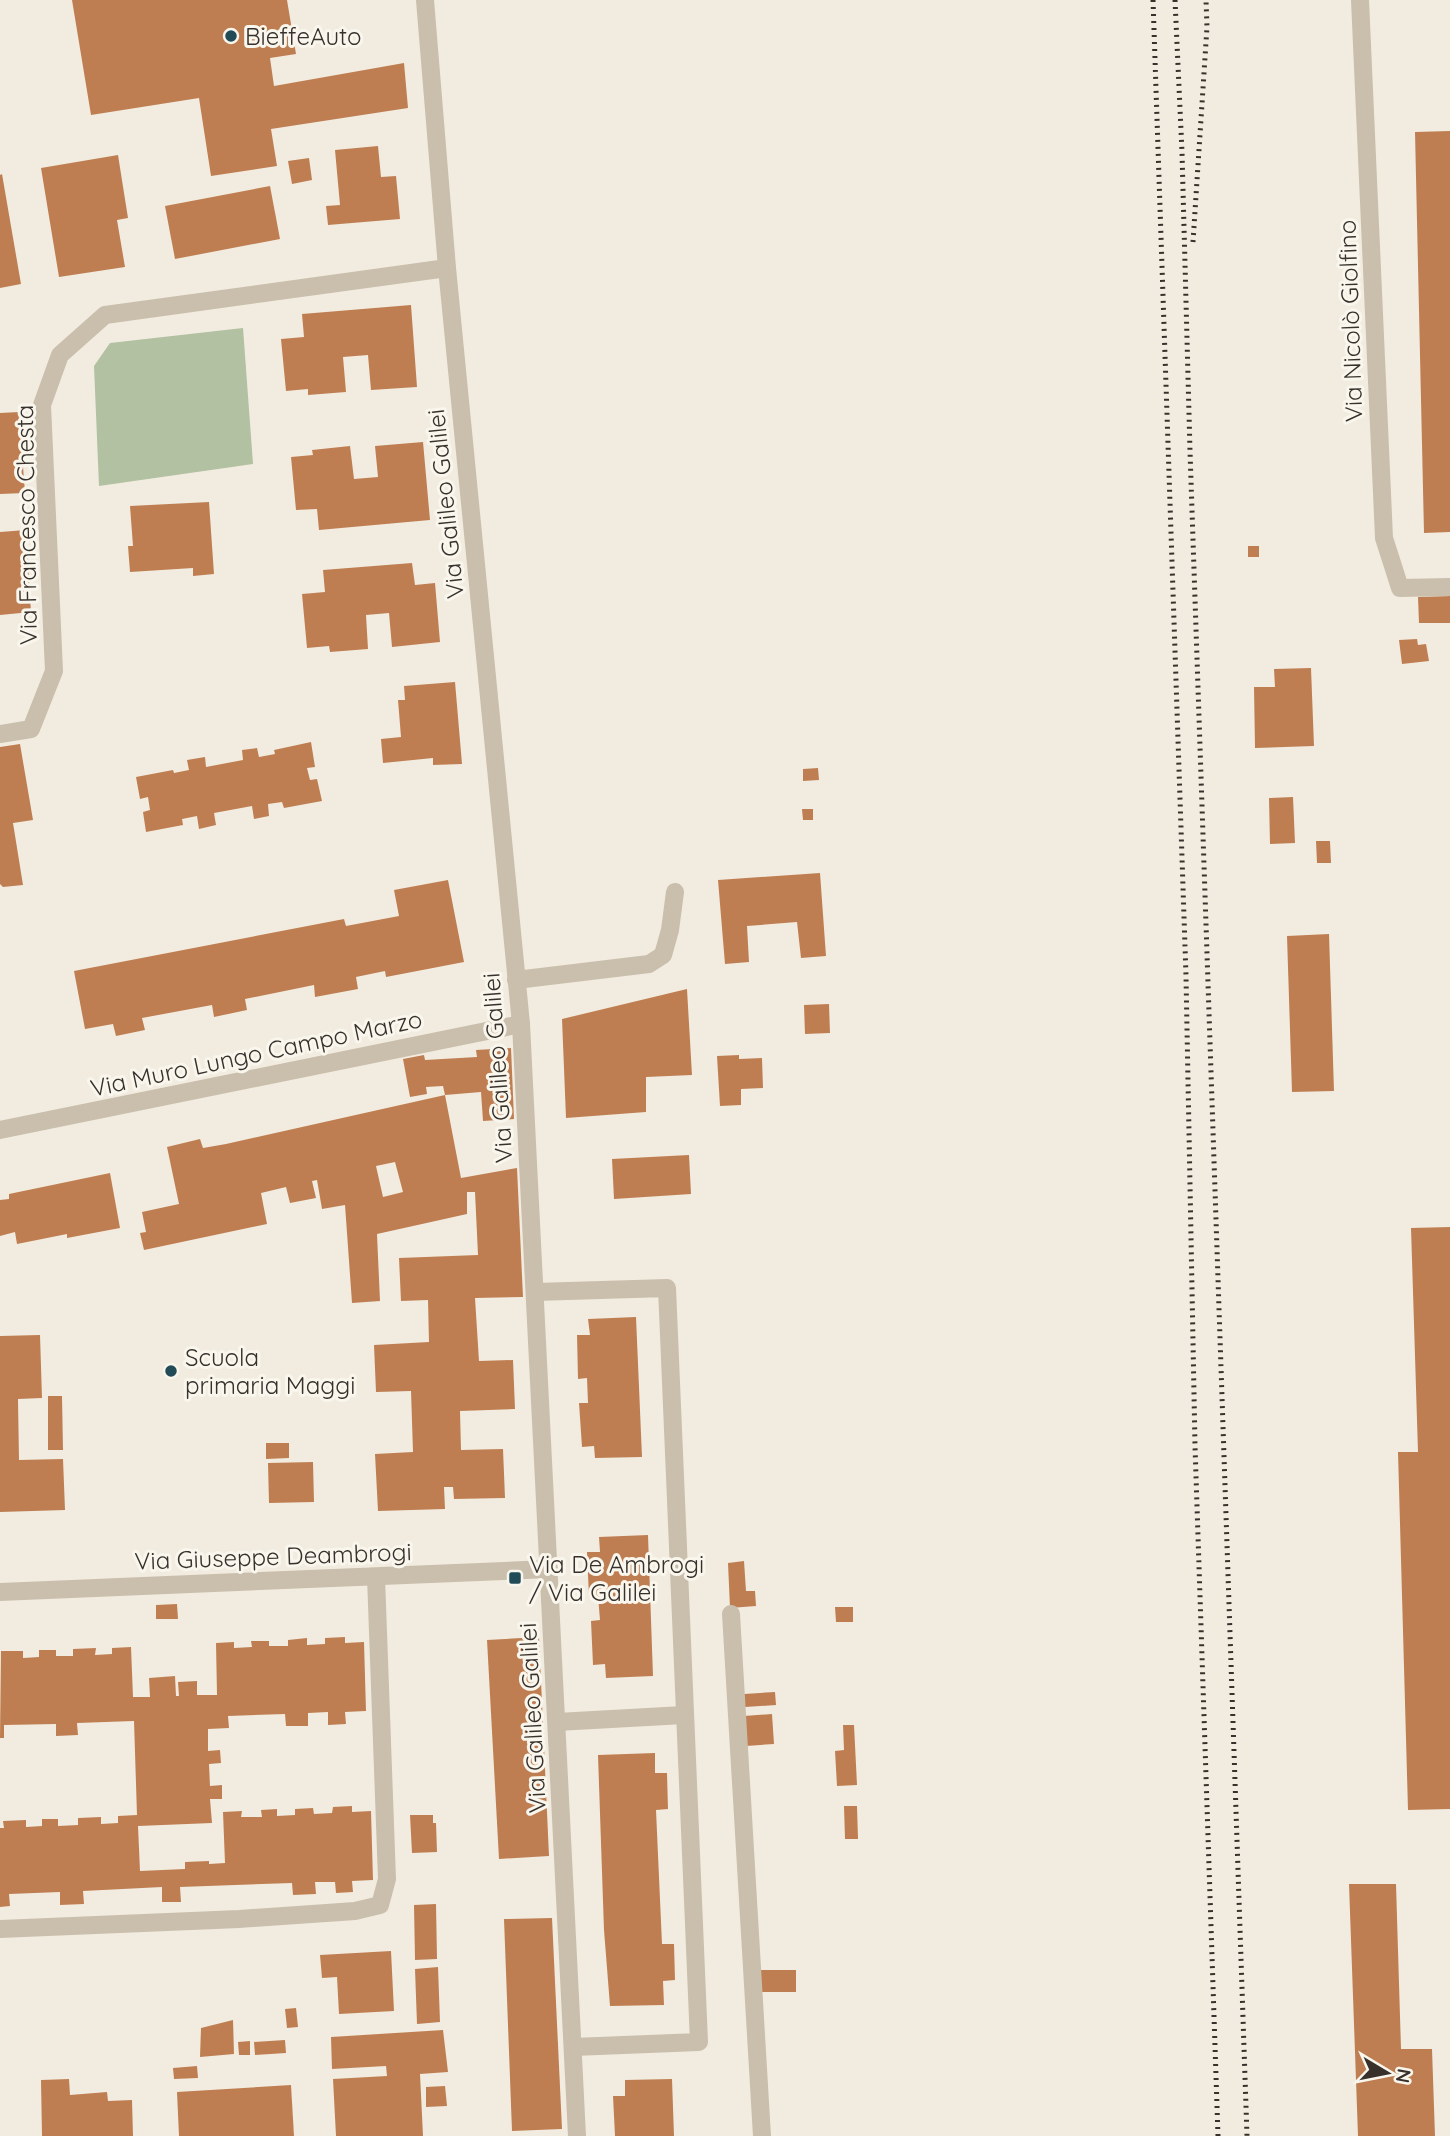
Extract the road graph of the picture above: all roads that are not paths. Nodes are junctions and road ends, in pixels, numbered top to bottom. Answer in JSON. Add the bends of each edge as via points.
{"nodes":[{"id":1,"x":425,"y":0,"type":"edge"},
{"id":2,"x":1360,"y":0,"type":"edge"},
{"id":3,"x":447,"y":268,"type":"junction"},
{"id":4,"x":1450,"y":587,"type":"edge"},
{"id":5,"x":0,"y":734,"type":"edge"},
{"id":6,"x":675,"y":892,"type":"dead end"},
{"id":7,"x":516,"y":980,"type":"junction"},
{"id":8,"x":521,"y":1024,"type":"junction"},
{"id":9,"x":0,"y":1130,"type":"edge"},
{"id":10,"x":535,"y":1292,"type":"junction"},
{"id":11,"x":549,"y":1569,"type":"junction"},
{"id":12,"x":376,"y":1577,"type":"junction"},
{"id":13,"x":0,"y":1592,"type":"edge"},
{"id":14,"x":731,"y":1614,"type":"dead end"},
{"id":15,"x":684,"y":1714,"type":"junction"},
{"id":16,"x":556,"y":1722,"type":"junction"},
{"id":17,"x":0,"y":1929,"type":"edge"},
{"id":18,"x":573,"y":2048,"type":"junction"},
{"id":19,"x":577,"y":2136,"type":"edge"},
{"id":20,"x":762,"y":2136,"type":"edge"}],
"edges":[{"from":1,"to":3,"type":"street","name":"Via Galileo Galilei"},
{"from":2,"to":4,"type":"street","name":"Via Nicolò Giolfino","via":[[1384,538],[1400,588]]},
{"from":3,"to":5,"type":"street","name":"Via Francesco Chesta","via":[[105,315],[60,355],[42,405],[54,671],[31,729]]},
{"from":3,"to":7,"type":"street","name":"Via Galileo Galilei"},
{"from":6,"to":7,"type":"street","via":[[663,955],[649,964]]},
{"from":7,"to":8,"type":"street","name":"Via Galileo Galilei"},
{"from":8,"to":9,"type":"street","name":"Via Muro Lungo Campo Marzo"},
{"from":8,"to":10,"type":"street","name":"Via Galileo Galilei"},
{"from":10,"to":11,"type":"street","name":"Via Galileo Galilei"},
{"from":10,"to":15,"type":"street","via":[[667,1288]]},
{"from":11,"to":12,"type":"street","name":"Via Giuseppe Deambrogi"},
{"from":11,"to":16,"type":"street","name":"Via Galileo Galilei"},
{"from":12,"to":13,"type":"street","name":"Via Giuseppe Deambrogi"},
{"from":12,"to":17,"type":"street","via":[[387,1879],[380,1905],[355,1911],[239,1919]]},
{"from":14,"to":20,"type":"street"},
{"from":15,"to":16,"type":"street"},
{"from":15,"to":18,"type":"street","via":[[699,2042]]},
{"from":16,"to":18,"type":"street","name":"Via Galileo Galilei"},
{"from":18,"to":19,"type":"street","name":"Via Galileo Galilei"}]}
